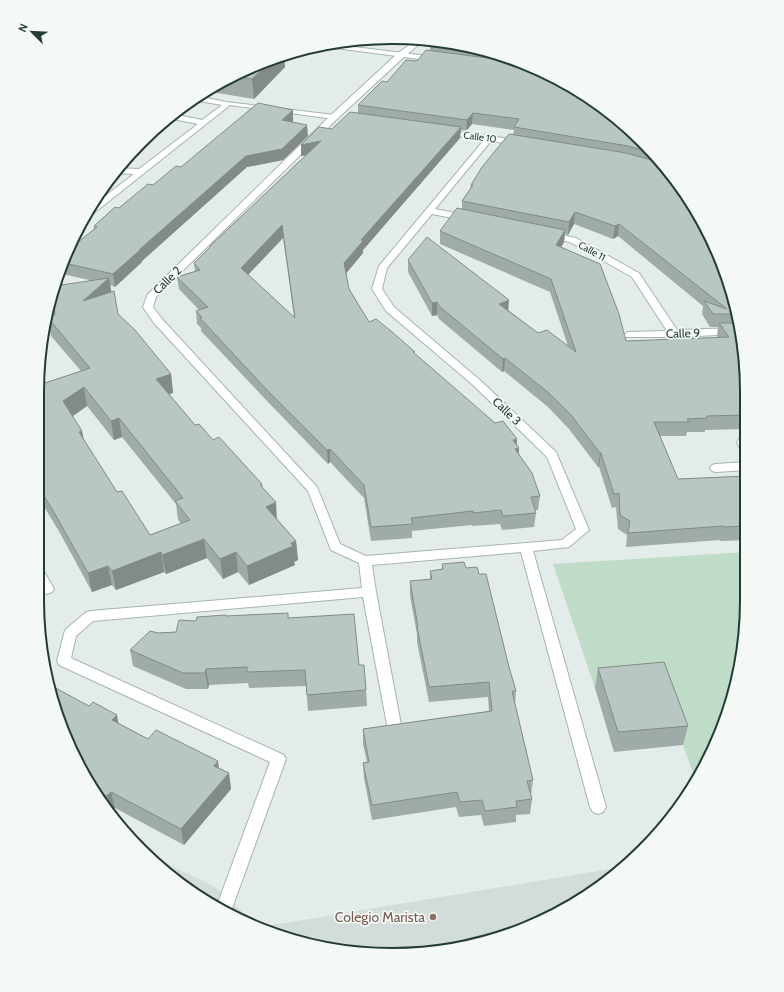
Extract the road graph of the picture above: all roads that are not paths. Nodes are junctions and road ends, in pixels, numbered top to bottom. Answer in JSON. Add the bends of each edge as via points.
{"nodes":[{"id":1,"x":414,"y":45,"type":"edge"},
{"id":2,"x":343,"y":48,"type":"edge"},
{"id":3,"x":401,"y":55,"type":"junction"},
{"id":4,"x":440,"y":60,"type":"edge"},
{"id":5,"x":204,"y":100,"type":"edge"},
{"id":6,"x":227,"y":104,"type":"junction"},
{"id":7,"x":338,"y":117,"type":"junction"},
{"id":8,"x":178,"y":118,"type":"edge"},
{"id":9,"x":204,"y":123,"type":"junction"},
{"id":10,"x":435,"y":131,"type":"edge"},
{"id":11,"x":490,"y":138,"type":"junction"},
{"id":12,"x":528,"y":145,"type":"edge"},
{"id":13,"x":124,"y":170,"type":"edge"},
{"id":14,"x":141,"y":172,"type":"junction"},
{"id":15,"x":103,"y":199,"type":"edge"},
{"id":16,"x":430,"y":211,"type":"junction"},
{"id":17,"x":476,"y":220,"type":"edge"},
{"id":18,"x":536,"y":232,"type":"edge"},
{"id":19,"x":734,"y":331,"type":"edge"},
{"id":20,"x":674,"y":334,"type":"junction"},
{"id":21,"x":628,"y":335,"type":"dead end"},
{"id":22,"x":740,"y":466,"type":"edge"},
{"id":23,"x":716,"y":468,"type":"dead end"},
{"id":24,"x":526,"y":547,"type":"junction"},
{"id":25,"x":365,"y":561,"type":"junction"},
{"id":26,"x":44,"y":583,"type":"edge"},
{"id":27,"x":47,"y":589,"type":"dead end"},
{"id":28,"x":369,"y":592,"type":"junction"},
{"id":29,"x":395,"y":730,"type":"edge"},
{"id":30,"x":598,"y":807,"type":"dead end"},
{"id":31,"x":225,"y":905,"type":"edge"}],
"edges":[{"from":1,"to":3,"type":"street","name":"Calle 2"},
{"from":2,"to":3,"type":"street"},
{"from":3,"to":4,"type":"street"},
{"from":3,"to":7,"type":"street","name":"Calle 2"},
{"from":5,"to":6,"type":"lane"},
{"from":6,"to":7,"type":"lane"},
{"from":6,"to":9,"type":"lane"},
{"from":7,"to":25,"type":"street","name":"Calle 2","via":[[151,296],[148,307],[313,490],[335,547]]},
{"from":8,"to":9,"type":"lane"},
{"from":9,"to":14,"type":"lane"},
{"from":10,"to":11,"type":"street","name":"Calle 10"},
{"from":11,"to":12,"type":"street","name":"Calle 10"},
{"from":11,"to":16,"type":"street","name":"Calle 3"},
{"from":13,"to":14,"type":"lane"},
{"from":14,"to":15,"type":"lane"},
{"from":16,"to":17,"type":"street"},
{"from":16,"to":24,"type":"street","name":"Calle 3","via":[[382,268],[377,289],[390,309],[477,383],[552,455],[584,530],[565,544]]},
{"from":18,"to":20,"type":"street","name":"Calle 11","via":[[573,240],[636,275]]},
{"from":19,"to":20,"type":"street","name":"Calle 9"},
{"from":20,"to":21,"type":"street","name":"Calle 9"},
{"from":22,"to":23,"type":"street"},
{"from":24,"to":25,"type":"street","name":"Calle 3"},
{"from":24,"to":30,"type":"street"},
{"from":25,"to":28,"type":"street"},
{"from":26,"to":27,"type":"street"},
{"from":28,"to":29,"type":"street"},
{"from":28,"to":31,"type":"street","via":[[90,616],[70,634],[64,661],[279,759]]}]}
